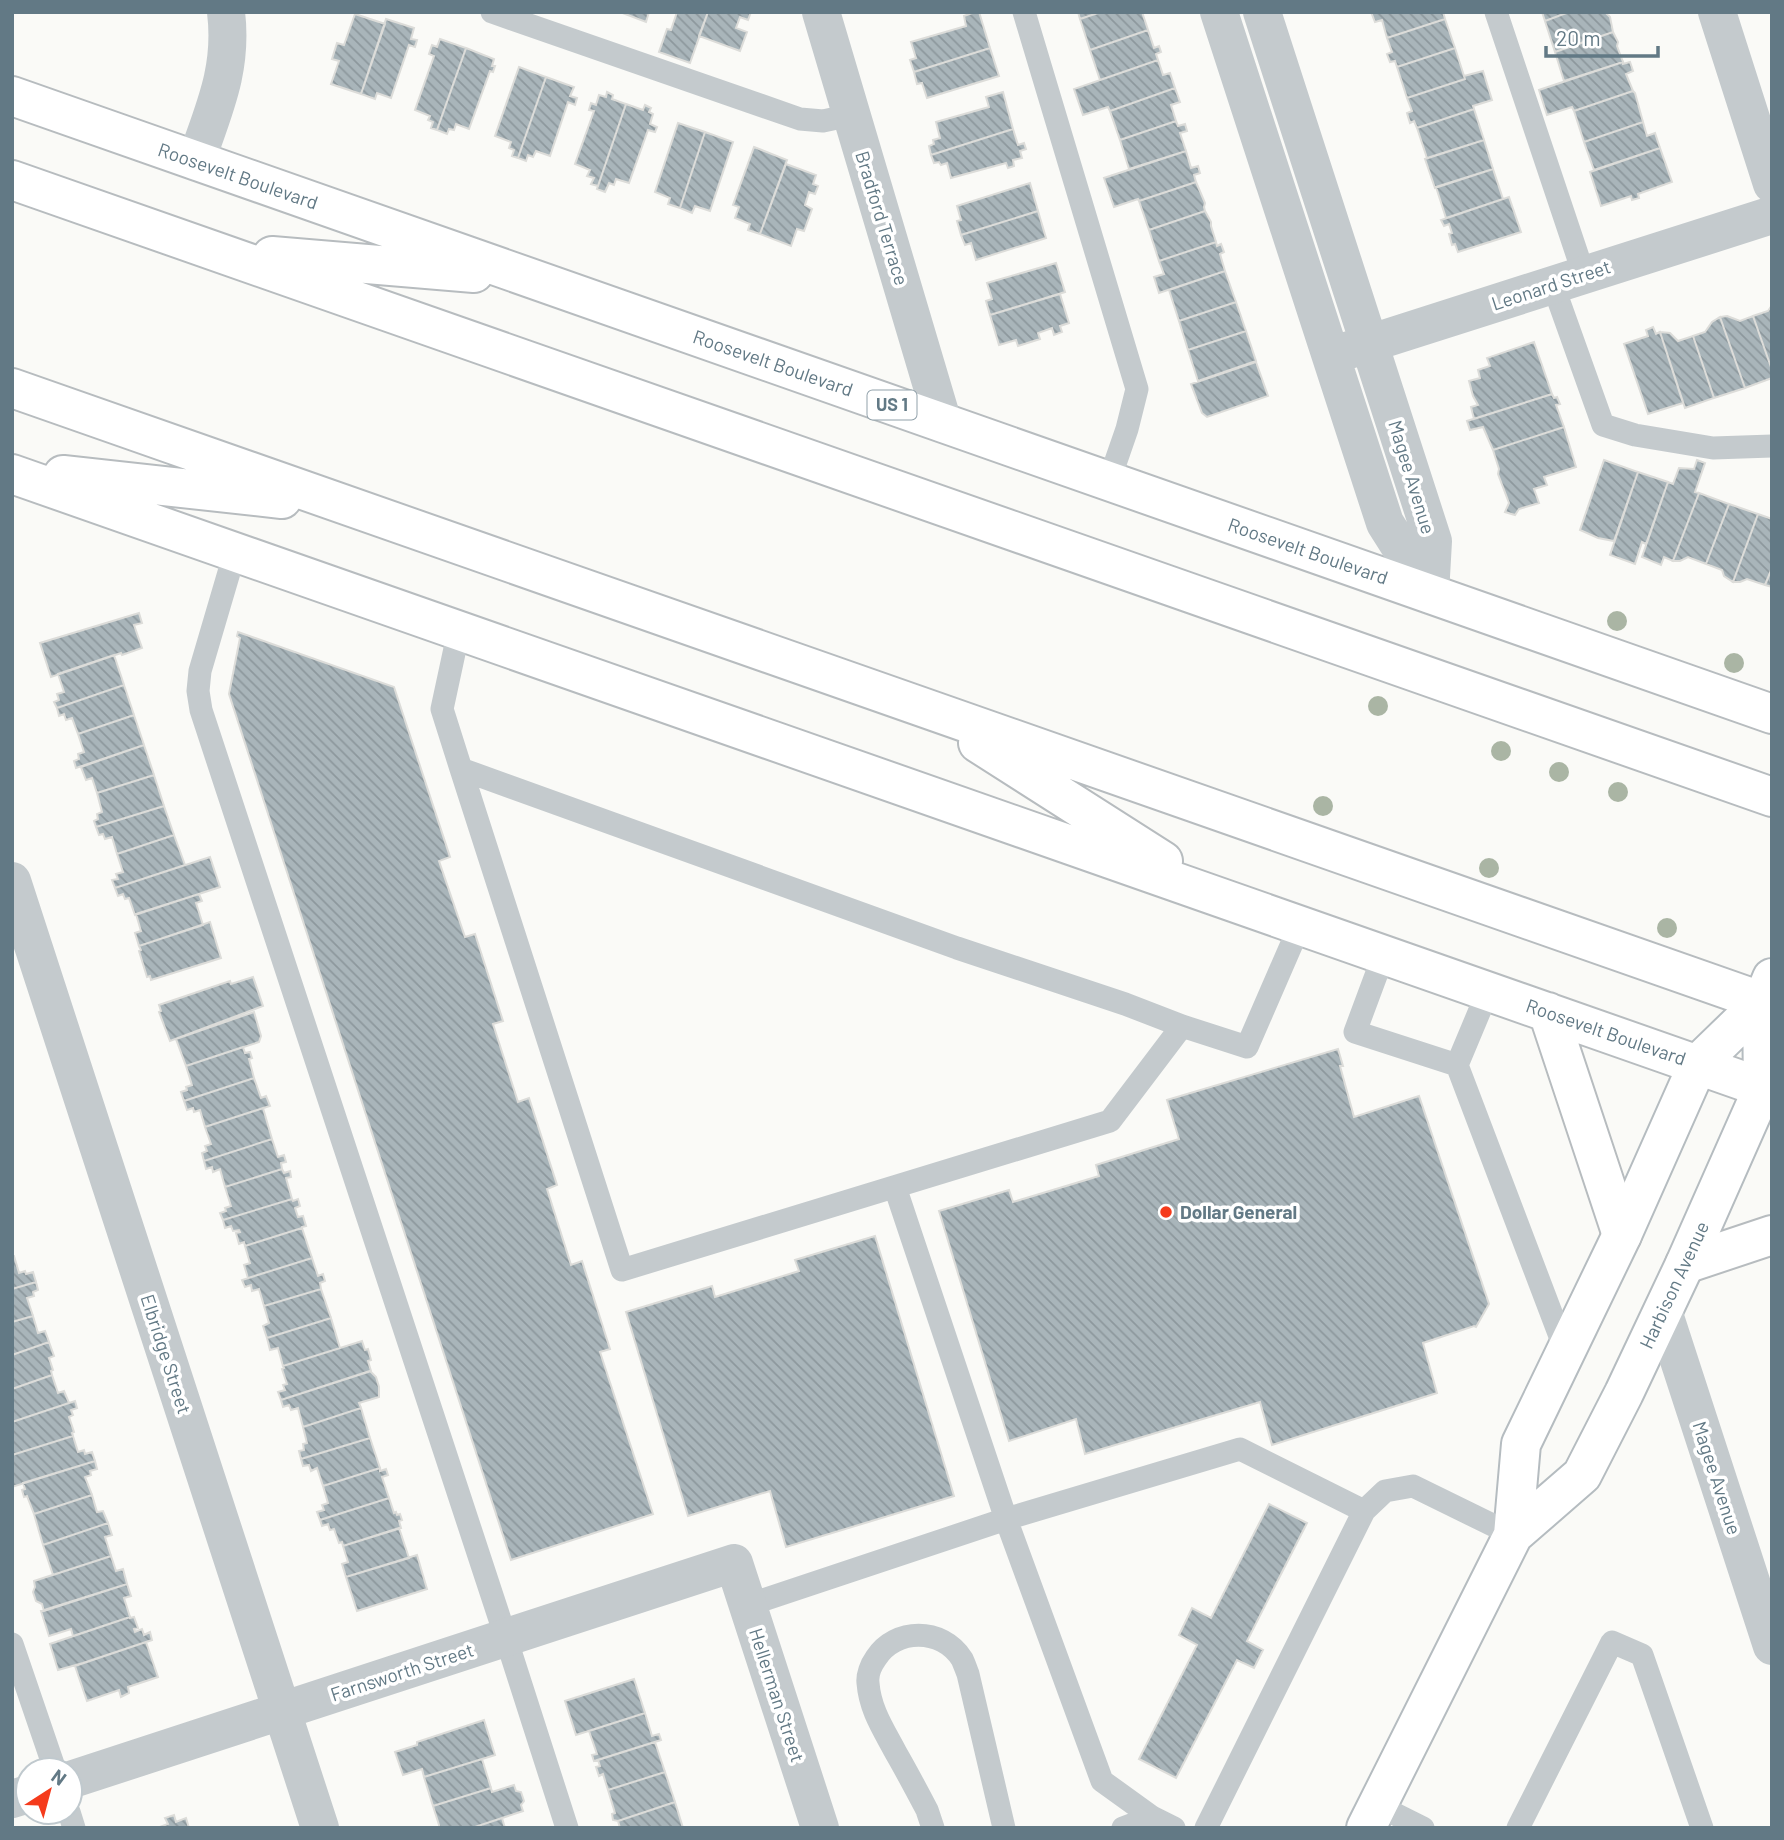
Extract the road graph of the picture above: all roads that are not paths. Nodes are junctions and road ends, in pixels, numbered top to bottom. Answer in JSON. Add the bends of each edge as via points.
{"nodes":[{"id":1,"x":226,"y":12,"type":"edge"},
{"id":2,"x":492,"y":12,"type":"edge"},
{"id":3,"x":821,"y":12,"type":"edge"},
{"id":4,"x":1024,"y":12,"type":"edge"},
{"id":5,"x":1219,"y":12,"type":"edge"},
{"id":6,"x":1262,"y":12,"type":"edge"},
{"id":7,"x":1496,"y":12,"type":"edge"},
{"id":8,"x":1717,"y":12,"type":"edge"},
{"id":9,"x":12,"y":96,"type":"edge"},
{"id":10,"x":851,"y":115,"type":"junction"},
{"id":11,"x":196,"y":161,"type":"junction"},
{"id":12,"x":12,"y":180,"type":"edge"},
{"id":13,"x":1772,"y":184,"type":"edge"},
{"id":14,"x":1772,"y":215,"type":"edge"},
{"id":15,"x":219,"y":252,"type":"junction"},
{"id":16,"x":528,"y":277,"type":"junction"},
{"id":17,"x":1568,"y":280,"type":"junction"},
{"id":18,"x":1370,"y":344,"type":"junction"},
{"id":19,"x":1331,"y":356,"type":"junction"},
{"id":20,"x":12,"y":388,"type":"edge"},
{"id":21,"x":943,"y":423,"type":"junction"},
{"id":22,"x":1772,"y":446,"type":"edge"},
{"id":23,"x":12,"y":472,"type":"edge"},
{"id":24,"x":1109,"y":481,"type":"junction"},
{"id":25,"x":348,"y":506,"type":"junction"},
{"id":26,"x":235,"y":552,"type":"junction"},
{"id":27,"x":1430,"y":594,"type":"junction"},
{"id":28,"x":459,"y":630,"type":"junction"},
{"id":29,"x":920,"y":707,"type":"junction"},
{"id":30,"x":1772,"y":714,"type":"edge"},
{"id":31,"x":461,"y":769,"type":"junction"},
{"id":32,"x":1772,"y":797,"type":"edge"},
{"id":33,"x":12,"y":881,"type":"edge"},
{"id":34,"x":1219,"y":896,"type":"junction"},
{"id":35,"x":1300,"y":925,"type":"junction"},
{"id":36,"x":1384,"y":954,"type":"junction"},
{"id":37,"x":1488,"y":991,"type":"junction"},
{"id":38,"x":1768,"y":995,"type":"edge"},
{"id":39,"x":1548,"y":1012,"type":"junction"},
{"id":40,"x":1182,"y":1026,"type":"junction"},
{"id":41,"x":1698,"y":1064,"type":"junction"},
{"id":42,"x":1457,"y":1065,"type":"junction"},
{"id":43,"x":1767,"y":1089,"type":"edge"},
{"id":44,"x":895,"y":1187,"type":"junction"},
{"id":45,"x":1622,"y":1235,"type":"junction"},
{"id":46,"x":1772,"y":1235,"type":"edge"},
{"id":47,"x":1685,"y":1264,"type":"junction"},
{"id":48,"x":1662,"y":1311,"type":"junction"},
{"id":49,"x":1566,"y":1352,"type":"junction"},
{"id":50,"x":1364,"y":1511,"type":"junction"},
{"id":51,"x":1006,"y":1519,"type":"junction"},
{"id":52,"x":1513,"y":1535,"type":"junction"},
{"id":53,"x":734,"y":1563,"type":"joint"},
{"id":54,"x":748,"y":1605,"type":"junction"},
{"id":55,"x":506,"y":1637,"type":"junction"},
{"id":56,"x":12,"y":1644,"type":"edge"},
{"id":57,"x":1772,"y":1646,"type":"edge"},
{"id":58,"x":282,"y":1711,"type":"junction"},
{"id":59,"x":50,"y":1756,"type":"edge"},
{"id":60,"x":84,"y":1775,"type":"edge"},
{"id":61,"x":1152,"y":1817,"type":"junction"},
{"id":62,"x":1371,"y":1817,"type":"edge"},
{"id":63,"x":320,"y":1828,"type":"edge"},
{"id":64,"x":567,"y":1828,"type":"edge"},
{"id":65,"x":820,"y":1828,"type":"edge"},
{"id":66,"x":933,"y":1828,"type":"edge"},
{"id":67,"x":1004,"y":1828,"type":"edge"},
{"id":68,"x":1123,"y":1828,"type":"edge"},
{"id":69,"x":1174,"y":1828,"type":"edge"},
{"id":70,"x":1206,"y":1828,"type":"edge"},
{"id":71,"x":1423,"y":1828,"type":"edge"},
{"id":72,"x":1518,"y":1828,"type":"edge"},
{"id":73,"x":1702,"y":1828,"type":"edge"}],
"edges":[{"from":1,"to":11,"type":"street","via":[[226,67]]},
{"from":2,"to":10,"type":"lane","via":[[800,119],[823,121]]},
{"from":3,"to":10,"type":"street","name":"Bradford Terrace"},
{"from":4,"to":24,"type":"lane","via":[[1137,389]]},
{"from":5,"to":19,"type":"street","name":"Magee Avenue"},
{"from":6,"to":18,"type":"street","name":"Magee Avenue"},
{"from":7,"to":17,"type":"lane"},
{"from":8,"to":13,"type":"street"},
{"from":9,"to":11,"type":"main road","name":"Roosevelt Boulevard","number":"US 1"},
{"from":10,"to":21,"type":"street","name":"Bradford Terrace"},
{"from":11,"to":16,"type":"main road","name":"Roosevelt Boulevard","number":"US 1"},
{"from":12,"to":15,"type":"main road"},
{"from":14,"to":17,"type":"street","name":"Leonard Street"},
{"from":15,"to":16,"type":"main road"},
{"from":15,"to":32,"type":"main road"},
{"from":16,"to":21,"type":"main road","name":"Roosevelt Boulevard","number":"US 1"},
{"from":17,"to":18,"type":"street","name":"Leonard Street"},
{"from":17,"to":22,"type":"lane","via":[[1603,425],[1713,448]]},
{"from":18,"to":19,"type":"street","name":"Leonard Street"},
{"from":18,"to":27,"type":"street","name":"Magee Avenue","via":[[1433,541]]},
{"from":19,"to":27,"type":"street","name":"Magee Avenue","via":[[1385,523]]},
{"from":20,"to":25,"type":"main road"},
{"from":21,"to":24,"type":"main road","name":"Roosevelt Boulevard","number":"US 1"},
{"from":23,"to":25,"type":"main road"},
{"from":23,"to":26,"type":"main road","name":"Roosevelt Boulevard"},
{"from":24,"to":27,"type":"main road","name":"Roosevelt Boulevard","number":"US 1"},
{"from":25,"to":29,"type":"main road"},
{"from":26,"to":28,"type":"main road","name":"Roosevelt Boulevard"},
{"from":26,"to":55,"type":"lane","via":[[200,671],[201,710]]},
{"from":27,"to":30,"type":"main road","name":"Roosevelt Boulevard","number":"US 1"},
{"from":28,"to":31,"type":"lane","via":[[442,709]]},
{"from":28,"to":34,"type":"main road","name":"Roosevelt Boulevard"},
{"from":29,"to":34,"type":"main road"},
{"from":29,"to":38,"type":"main road"},
{"from":31,"to":40,"type":"lane"},
{"from":31,"to":44,"type":"lane","via":[[622,1269]]},
{"from":33,"to":58,"type":"street","name":"Elbridge Street"},
{"from":34,"to":35,"type":"main road","name":"Roosevelt Boulevard"},
{"from":35,"to":36,"type":"main road","name":"Roosevelt Boulevard"},
{"from":35,"to":40,"type":"lane","via":[[1247,1046]]},
{"from":36,"to":37,"type":"main road","name":"Roosevelt Boulevard"},
{"from":36,"to":42,"type":"lane","via":[[1355,1032]]},
{"from":37,"to":39,"type":"main road","name":"Roosevelt Boulevard"},
{"from":37,"to":42,"type":"lane"},
{"from":38,"to":41,"type":"main road","name":"Harbison Avenue"},
{"from":38,"to":43,"type":"main road","name":"Harbison Avenue"},
{"from":39,"to":41,"type":"main road","name":"Roosevelt Boulevard"},
{"from":39,"to":45,"type":"main road"},
{"from":40,"to":44,"type":"lane","via":[[1110,1121]]},
{"from":41,"to":43,"type":"main road","name":"Roosevelt Boulevard"},
{"from":41,"to":45,"type":"main road","name":"Harbison Avenue"},
{"from":42,"to":49,"type":"lane"},
{"from":43,"to":47,"type":"main road","name":"Harbison Avenue"},
{"from":44,"to":51,"type":"lane"},
{"from":45,"to":49,"type":"main road","name":"Harbison Avenue"},
{"from":46,"to":47,"type":"main road"},
{"from":47,"to":48,"type":"main road","name":"Harbison Avenue"},
{"from":48,"to":52,"type":"main road","name":"Harbison Avenue","via":[[1582,1475]]},
{"from":48,"to":57,"type":"street","name":"Magee Avenue"},
{"from":49,"to":52,"type":"main road","name":"Harbison Avenue","via":[[1521,1444]]},
{"from":50,"to":51,"type":"lane","via":[[1240,1449]]},
{"from":50,"to":52,"type":"lane","via":[[1385,1491],[1413,1486]]},
{"from":50,"to":70,"type":"lane"},
{"from":51,"to":54,"type":"lane"},
{"from":51,"to":61,"type":"lane","via":[[1102,1781]]},
{"from":52,"to":62,"type":"main road","name":"Harbison Avenue"},
{"from":53,"to":54,"type":"street","name":"Hellerman Street"},
{"from":53,"to":55,"type":"street","name":"Farnsworth Street"},
{"from":54,"to":65,"type":"street","name":"Hellerman Street"},
{"from":55,"to":58,"type":"street","name":"Farnsworth Street"},
{"from":55,"to":64,"type":"lane"},
{"from":56,"to":59,"type":"lane"},
{"from":58,"to":60,"type":"street","name":"Farnsworth Street"},
{"from":58,"to":63,"type":"street","name":"Elbridge Street"},
{"from":61,"to":68,"type":"lane"},
{"from":61,"to":69,"type":"lane"},
{"from":62,"to":71,"type":"lane"},
{"from":66,"to":67,"type":"lane","via":[[928,1810],[873,1710],[868,1681],[880,1652],[907,1635],[938,1639],[962,1659]]},
{"from":72,"to":73,"type":"lane","via":[[1612,1643],[1642,1655]]}]}
